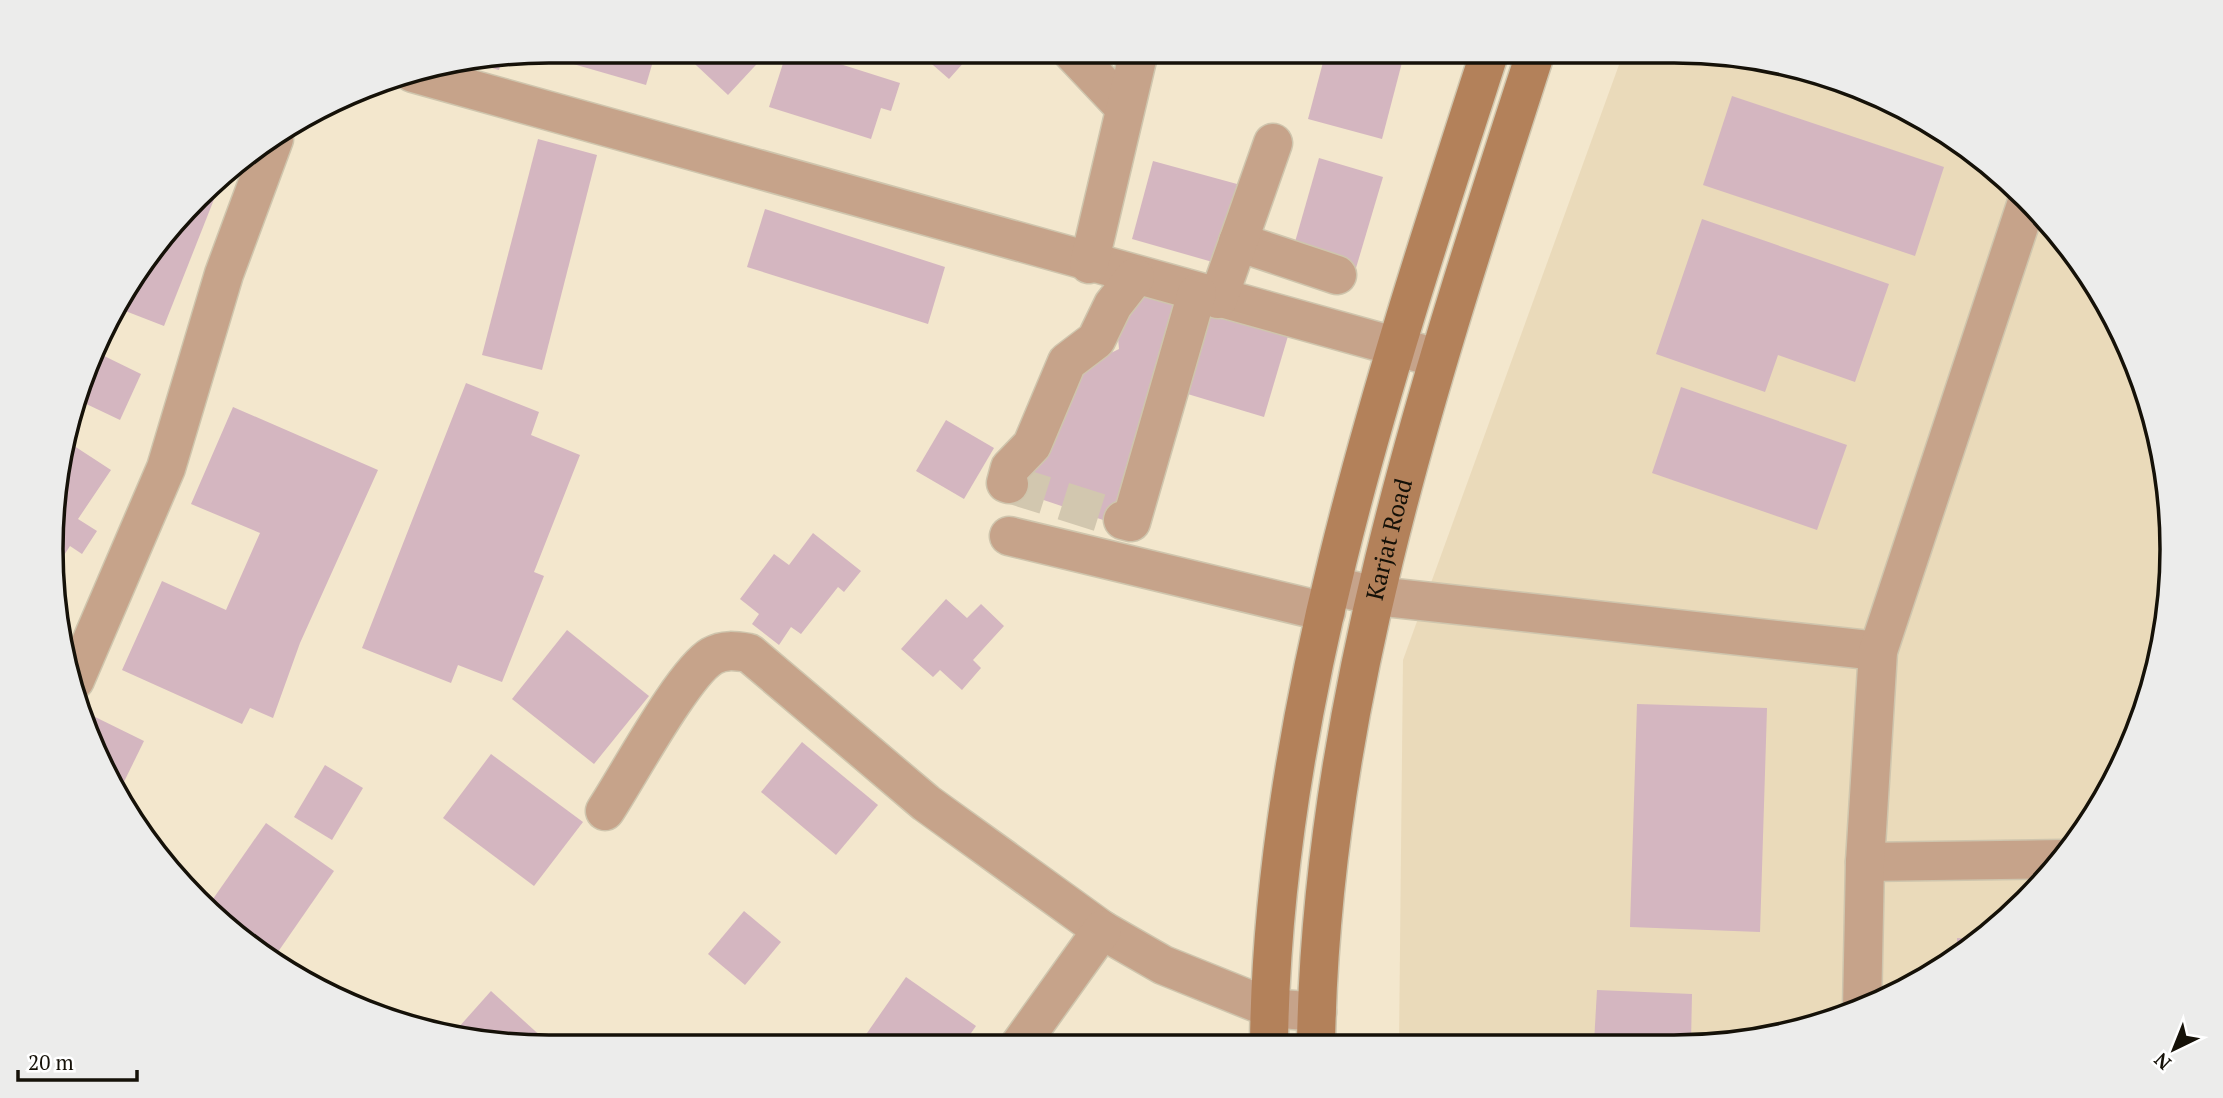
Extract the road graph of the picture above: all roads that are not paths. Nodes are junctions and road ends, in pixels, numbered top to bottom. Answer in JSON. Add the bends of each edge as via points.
{"nodes":[{"id":1,"x":1082,"y":63,"type":"edge"},
{"id":2,"x":1136,"y":63,"type":"edge"},
{"id":3,"x":1486,"y":63,"type":"edge"},
{"id":4,"x":1532,"y":63,"type":"edge"},
{"id":5,"x":431,"y":78,"type":"edge"},
{"id":6,"x":1124,"y":107,"type":"junction"},
{"id":7,"x":1273,"y":143,"type":"dead end"},
{"id":8,"x":269,"y":152,"type":"edge"},
{"id":9,"x":2024,"y":212,"type":"edge"},
{"id":10,"x":1238,"y":242,"type":"junction"},
{"id":11,"x":1089,"y":264,"type":"junction"},
{"id":12,"x":1337,"y":275,"type":"dead end"},
{"id":13,"x":1136,"y":276,"type":"junction"},
{"id":14,"x":1208,"y":296,"type":"junction"},
{"id":15,"x":1394,"y":347,"type":"junction"},
{"id":16,"x":1437,"y":358,"type":"junction"},
{"id":17,"x":1009,"y":484,"type":"dead end"},
{"id":18,"x":1123,"y":520,"type":"dead end"},
{"id":19,"x":1009,"y":536,"type":"dead end"},
{"id":20,"x":1376,"y":596,"type":"junction"},
{"id":21,"x":1329,"y":599,"type":"junction"},
{"id":22,"x":1878,"y":652,"type":"junction"},
{"id":23,"x":79,"y":671,"type":"edge"},
{"id":24,"x":606,"y":811,"type":"dead end"},
{"id":25,"x":2048,"y":859,"type":"edge"},
{"id":26,"x":1865,"y":862,"type":"junction"},
{"id":27,"x":1101,"y":930,"type":"junction"},
{"id":28,"x":1862,"y":997,"type":"edge"},
{"id":29,"x":1270,"y":1026,"type":"edge"},
{"id":30,"x":1316,"y":1028,"type":"edge"},
{"id":31,"x":1026,"y":1035,"type":"edge"}],
"edges":[{"from":1,"to":6,"type":"street"},
{"from":2,"to":6,"type":"street"},
{"from":3,"to":15,"type":"main road","name":"Karjat Road"},
{"from":4,"to":16,"type":"main road","name":"Karjat Road"},
{"from":5,"to":11,"type":"street"},
{"from":6,"to":11,"type":"street"},
{"from":7,"to":10,"type":"street"},
{"from":8,"to":23,"type":"street","via":[[224,274],[166,468]]},
{"from":9,"to":22,"type":"street"},
{"from":10,"to":12,"type":"street"},
{"from":10,"to":14,"type":"street"},
{"from":11,"to":13,"type":"street"},
{"from":13,"to":14,"type":"street"},
{"from":13,"to":17,"type":"street","via":[[1113,305],[1096,340],[1067,362],[1031,445],[1010,468]]},
{"from":14,"to":15,"type":"street"},
{"from":14,"to":18,"type":"street","via":[[1131,522]]},
{"from":15,"to":16,"type":"street"},
{"from":15,"to":21,"type":"main road","name":"Karjat Road"},
{"from":16,"to":20,"type":"main road","name":"Karjat Road"},
{"from":19,"to":21,"type":"street"},
{"from":20,"to":21,"type":"street"},
{"from":20,"to":22,"type":"street"},
{"from":20,"to":30,"type":"main road","name":"Karjat Road","via":[[1334,804],[1321,918]]},
{"from":21,"to":29,"type":"main road","name":"Karjat Road","via":[[1290,797]]},
{"from":22,"to":26,"type":"street"},
{"from":24,"to":27,"type":"street","via":[[689,679],[711,657],[729,650],[749,653],[926,803]]},
{"from":25,"to":26,"type":"street"},
{"from":26,"to":28,"type":"street"},
{"from":27,"to":29,"type":"street"},
{"from":27,"to":31,"type":"street"},
{"from":29,"to":30,"type":"street"}]}
